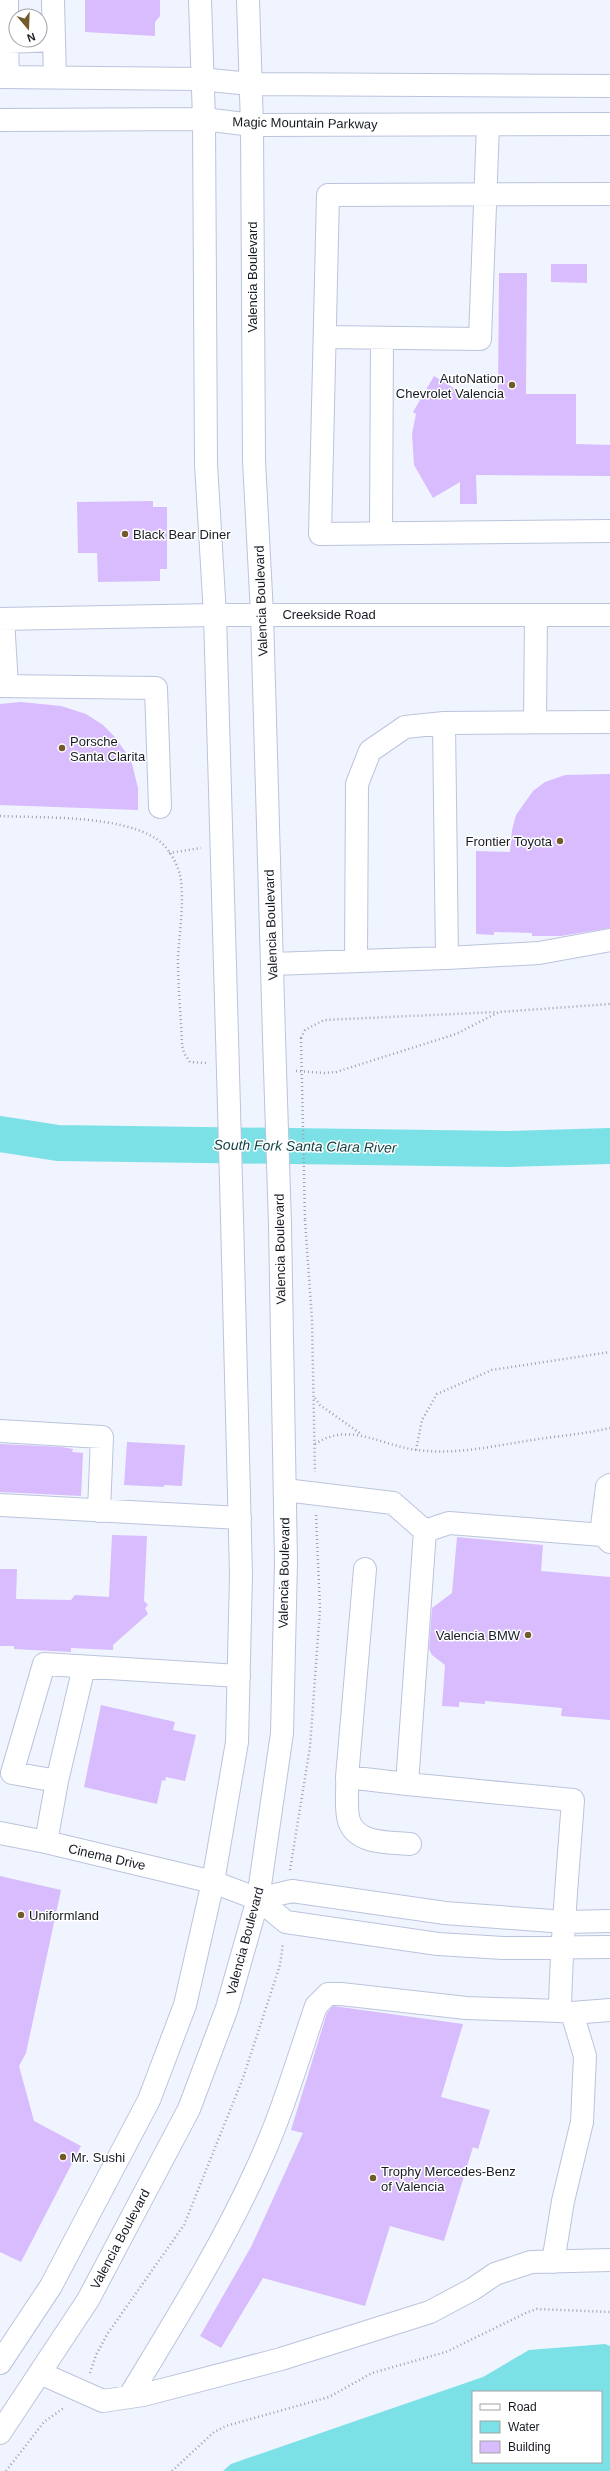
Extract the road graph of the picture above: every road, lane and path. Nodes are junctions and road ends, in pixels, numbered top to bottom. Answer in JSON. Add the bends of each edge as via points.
{"nodes":[{"id":1,"x":7,"y":0,"type":"edge"},
{"id":2,"x":53,"y":0,"type":"edge"},
{"id":3,"x":200,"y":0,"type":"edge"},
{"id":4,"x":248,"y":0,"type":"edge"},
{"id":5,"x":54,"y":40,"type":"junction"},
{"id":6,"x":7,"y":42,"type":"junction"},
{"id":7,"x":4,"y":77,"type":"edge"},
{"id":8,"x":55,"y":77,"type":"junction"},
{"id":9,"x":201,"y":79,"type":"junction"},
{"id":10,"x":250,"y":84,"type":"junction"},
{"id":11,"x":610,"y":86,"type":"edge"},
{"id":12,"x":204,"y":119,"type":"junction"},
{"id":13,"x":0,"y":120,"type":"edge"},
{"id":14,"x":610,"y":124,"type":"edge"},
{"id":15,"x":252,"y":125,"type":"junction"},
{"id":16,"x":488,"y":125,"type":"junction"},
{"id":17,"x":486,"y":194,"type":"junction"},
{"id":18,"x":610,"y":194,"type":"edge"},
{"id":19,"x":325,"y":337,"type":"junction"},
{"id":20,"x":382,"y":338,"type":"junction"},
{"id":21,"x":610,"y":531,"type":"edge"},
{"id":22,"x":381,"y":533,"type":"junction"},
{"id":23,"x":215,"y":614,"type":"junction"},
{"id":24,"x":262,"y":614,"type":"junction"},
{"id":25,"x":536,"y":615,"type":"junction"},
{"id":26,"x":610,"y":615,"type":"edge"},
{"id":27,"x":2,"y":619,"type":"edge"},
{"id":28,"x":4,"y":686,"type":"edge"},
{"id":29,"x":535,"y":722,"type":"junction"},
{"id":30,"x":610,"y":722,"type":"edge"},
{"id":31,"x":444,"y":723,"type":"junction"},
{"id":32,"x":160,"y":807,"type":"dead end"},
{"id":33,"x":0,"y":816,"type":"edge"},
{"id":34,"x":204,"y":848,"type":"dead end"},
{"id":35,"x":169,"y":853,"type":"junction"},
{"id":36,"x":610,"y":940,"type":"edge"},
{"id":37,"x":447,"y":958,"type":"junction"},
{"id":38,"x":356,"y":960,"type":"junction"},
{"id":39,"x":272,"y":964,"type":"junction"},
{"id":40,"x":180,"y":984,"type":"dead end"},
{"id":41,"x":610,"y":1004,"type":"edge"},
{"id":42,"x":499,"y":1012,"type":"junction"},
{"id":43,"x":456,"y":1034,"type":"dead end"},
{"id":44,"x":610,"y":1352,"type":"edge"},
{"id":45,"x":610,"y":1428,"type":"edge"},
{"id":46,"x":0,"y":1431,"type":"edge"},
{"id":47,"x":361,"y":1434,"type":"junction"},
{"id":48,"x":315,"y":1444,"type":"dead end"},
{"id":49,"x":416,"y":1450,"type":"junction"},
{"id":50,"x":610,"y":1485,"type":"edge"},
{"id":51,"x":285,"y":1490,"type":"junction"},
{"id":52,"x":0,"y":1505,"type":"edge"},
{"id":53,"x":99,"y":1511,"type":"junction"},
{"id":54,"x":240,"y":1518,"type":"junction"},
{"id":55,"x":425,"y":1531,"type":"junction"},
{"id":56,"x":606,"y":1539,"type":"edge"},
{"id":57,"x":365,"y":1569,"type":"dead end"},
{"id":58,"x":84,"y":1667,"type":"junction"},
{"id":59,"x":239,"y":1676,"type":"junction"},
{"id":60,"x":348,"y":1777,"type":"junction"},
{"id":61,"x":57,"y":1781,"type":"junction"},
{"id":62,"x":407,"y":1784,"type":"junction"},
{"id":63,"x":0,"y":1833,"type":"edge"},
{"id":64,"x":46,"y":1842,"type":"junction"},
{"id":65,"x":410,"y":1844,"type":"dead end"},
{"id":66,"x":214,"y":1882,"type":"junction"},
{"id":67,"x":258,"y":1899,"type":"junction"},
{"id":68,"x":610,"y":1921,"type":"edge"},
{"id":69,"x":565,"y":1922,"type":"junction"},
{"id":70,"x":610,"y":1947,"type":"edge"},
{"id":71,"x":561,"y":1948,"type":"junction"},
{"id":72,"x":610,"y":2010,"type":"edge"},
{"id":73,"x":566,"y":2012,"type":"junction"},
{"id":74,"x":610,"y":2260,"type":"edge"},
{"id":75,"x":554,"y":2262,"type":"junction"},
{"id":76,"x":610,"y":2312,"type":"edge"},
{"id":77,"x":0,"y":2363,"type":"edge"},
{"id":78,"x":40,"y":2373,"type":"junction"},
{"id":79,"x":130,"y":2397,"type":"junction"},
{"id":80,"x":0,"y":2433,"type":"edge"},
{"id":81,"x":172,"y":2471,"type":"edge"}],
"edges":[{"from":1,"to":6,"type":"main road"},
{"from":2,"to":5,"type":"main road"},
{"from":3,"to":9,"type":"main road"},
{"from":4,"to":10,"type":"main road","name":"Valencia Boulevard"},
{"from":5,"to":6,"type":"main road"},
{"from":5,"to":8,"type":"main road"},
{"from":6,"to":7,"type":"main road"},
{"from":7,"to":8,"type":"main road"},
{"from":8,"to":9,"type":"main road"},
{"from":9,"to":10,"type":"main road"},
{"from":9,"to":12,"type":"main road"},
{"from":10,"to":11,"type":"main road"},
{"from":10,"to":15,"type":"main road","name":"Valencia Boulevard"},
{"from":12,"to":13,"type":"main road","name":"Magic Mountain Parkway"},
{"from":12,"to":15,"type":"main road","name":"Magic Mountain Parkway"},
{"from":12,"to":23,"type":"main road","via":[[206,464]]},
{"from":14,"to":16,"type":"main road","name":"Magic Mountain Parkway"},
{"from":15,"to":16,"type":"main road","name":"Magic Mountain Parkway"},
{"from":15,"to":24,"type":"main road","name":"Valencia Boulevard","via":[[254,460]]},
{"from":16,"to":17,"type":"main road"},
{"from":17,"to":18,"type":"main road"},
{"from":17,"to":19,"type":"main road","via":[[328,195]]},
{"from":17,"to":20,"type":"main road","via":[[480,339]]},
{"from":19,"to":20,"type":"main road"},
{"from":19,"to":22,"type":"main road","via":[[320,534]]},
{"from":20,"to":22,"type":"main road"},
{"from":21,"to":22,"type":"main road"},
{"from":23,"to":24,"type":"main road","name":"Creekside Road"},
{"from":23,"to":27,"type":"main road","name":"Creekside Road"},
{"from":23,"to":54,"type":"main road","bridge":true},
{"from":24,"to":25,"type":"main road","name":"Creekside Road"},
{"from":24,"to":39,"type":"main road","name":"Valencia Boulevard"},
{"from":25,"to":26,"type":"main road","name":"Creekside Road"},
{"from":25,"to":29,"type":"main road"},
{"from":27,"to":28,"type":"main road"},
{"from":28,"to":32,"type":"main road","via":[[156,688]]},
{"from":29,"to":30,"type":"main road"},
{"from":29,"to":31,"type":"main road"},
{"from":31,"to":37,"type":"main road"},
{"from":31,"to":38,"type":"main road","via":[[405,727],[370,751],[357,784]]},
{"from":33,"to":35,"type":"path","via":[[92,821],[134,829],[155,838]]},
{"from":34,"to":35,"type":"path"},
{"from":35,"to":40,"type":"path","via":[[180,874],[182,893],[178,962]]},
{"from":36,"to":37,"type":"main road","via":[[539,953]]},
{"from":37,"to":38,"type":"main road"},
{"from":38,"to":39,"type":"main road"},
{"from":39,"to":51,"type":"main road","name":"Valencia Boulevard","bridge":true},
{"from":41,"to":42,"type":"path"},
{"from":42,"to":43,"type":"path"},
{"from":42,"to":47,"type":"path","bridge":true,"via":[[324,1020],[305,1030],[301,1038],[305,1220],[315,1398],[320,1406]]},
{"from":44,"to":49,"type":"path","via":[[492,1370],[437,1394],[422,1420]]},
{"from":45,"to":49,"type":"path","via":[[463,1451]]},
{"from":46,"to":53,"type":"main road","via":[[102,1437]]},
{"from":47,"to":48,"type":"path","via":[[332,1436]]},
{"from":47,"to":49,"type":"path"},
{"from":50,"to":56,"type":"main road","via":[[602,1526]]},
{"from":51,"to":55,"type":"main road","via":[[393,1503]]},
{"from":51,"to":67,"type":"main road","name":"Valencia Boulevard","via":[[282,1734]]},
{"from":52,"to":53,"type":"main road"},
{"from":53,"to":54,"type":"main road"},
{"from":54,"to":59,"type":"main road"},
{"from":55,"to":56,"type":"main road","via":[[449,1523]]},
{"from":55,"to":62,"type":"main road"},
{"from":57,"to":60,"type":"main road"},
{"from":58,"to":59,"type":"main road"},
{"from":58,"to":61,"type":"main road"},
{"from":58,"to":61,"type":"main road","via":[[44,1664],[12,1773]]},
{"from":59,"to":66,"type":"main road","via":[[237,1742]]},
{"from":60,"to":62,"type":"main road"},
{"from":60,"to":65,"type":"main road","via":[[349,1822],[360,1834],[373,1841]]},
{"from":61,"to":64,"type":"main road"},
{"from":62,"to":69,"type":"main road","via":[[573,1800]]},
{"from":63,"to":64,"type":"main road","name":"Cinema Drive"},
{"from":64,"to":66,"type":"main road","name":"Cinema Drive"},
{"from":66,"to":67,"type":"main road","name":"Cinema Drive"},
{"from":66,"to":77,"type":"main road","via":[[185,2005],[149,2100],[51,2286]]},
{"from":67,"to":69,"type":"main road","via":[[292,1891],[446,1913]]},
{"from":67,"to":71,"type":"main road","name":"Cinema Drive","via":[[286,1922],[438,1944]]},
{"from":67,"to":78,"type":"main road","name":"Valencia Boulevard","via":[[228,2008],[189,2109],[88,2300]]},
{"from":68,"to":69,"type":"main road"},
{"from":69,"to":71,"type":"main road"},
{"from":70,"to":71,"type":"main road","name":"Cinema Drive"},
{"from":71,"to":73,"type":"main road"},
{"from":72,"to":73,"type":"main road"},
{"from":73,"to":75,"type":"main road","via":[[585,2056],[582,2122],[564,2201]]},
{"from":73,"to":79,"type":"main road","via":[[466,2008],[328,1994],[316,2006],[280,2112],[258,2166],[204,2274]]},
{"from":74,"to":75,"type":"main road"},
{"from":75,"to":79,"type":"main road","via":[[531,2262],[495,2274],[473,2290],[430,2312],[281,2359]]},
{"from":76,"to":81,"type":"path","via":[[537,2309],[528,2312],[446,2352],[372,2373],[329,2397],[226,2426],[214,2432]]},
{"from":78,"to":79,"type":"main road","via":[[103,2401]]},
{"from":78,"to":80,"type":"main road","name":"Valencia Boulevard"}]}
